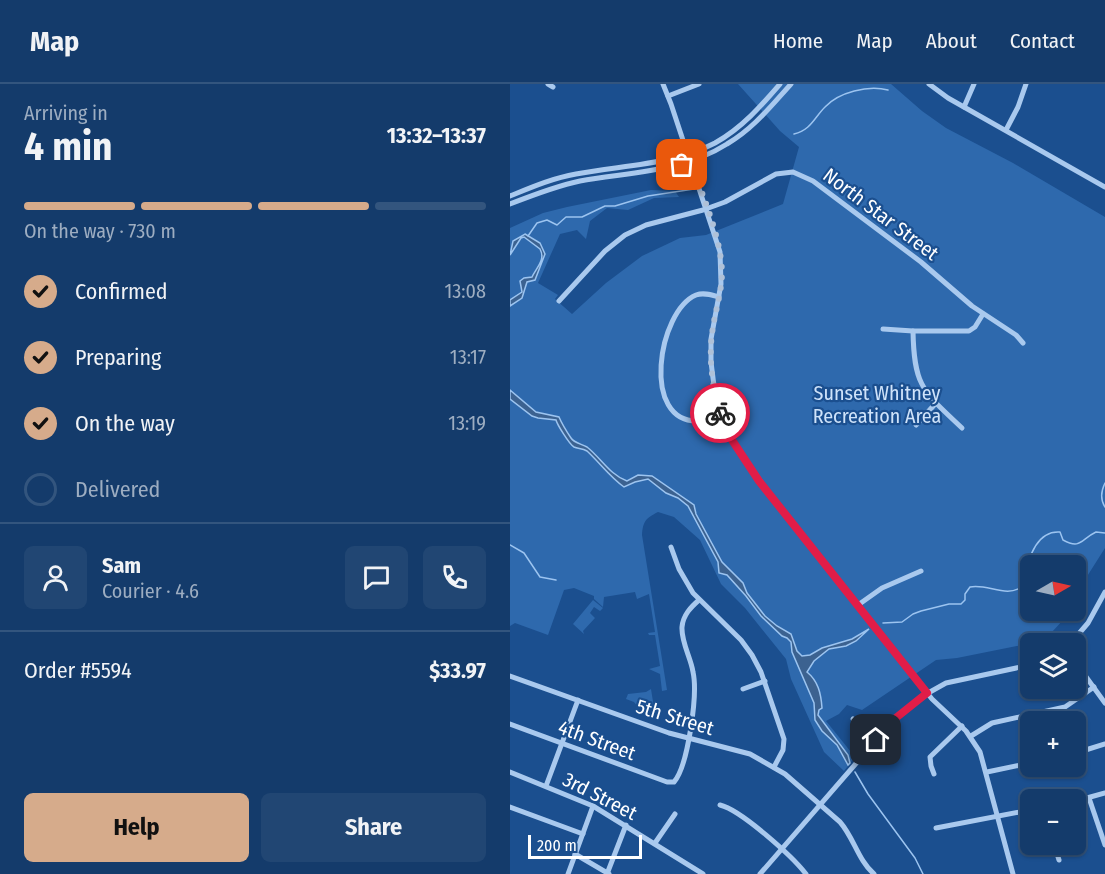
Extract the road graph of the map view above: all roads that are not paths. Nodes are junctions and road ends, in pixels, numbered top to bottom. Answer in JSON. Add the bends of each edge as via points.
{"nodes":[{"id":1,"x":663,"y":84,"type":"edge"},
{"id":2,"x":701,"y":84,"type":"edge"},
{"id":3,"x":780,"y":84,"type":"edge"},
{"id":4,"x":791,"y":84,"type":"edge"},
{"id":5,"x":929,"y":84,"type":"edge"},
{"id":6,"x":974,"y":84,"type":"edge"},
{"id":7,"x":1026,"y":84,"type":"edge"},
{"id":8,"x":668,"y":96,"type":"junction"},
{"id":9,"x":964,"y":107,"type":"junction"},
{"id":10,"x":1006,"y":130,"type":"junction"},
{"id":11,"x":688,"y":154,"type":"junction"},
{"id":12,"x":691,"y":162,"type":"junction"},
{"id":13,"x":1105,"y":188,"type":"edge"},
{"id":14,"x":510,"y":196,"type":"edge"},
{"id":15,"x":510,"y":204,"type":"edge"},
{"id":16,"x":706,"y":209,"type":"junction"},
{"id":17,"x":719,"y":297,"type":"junction"},
{"id":18,"x":559,"y":301,"type":"dead end"},
{"id":19,"x":983,"y":314,"type":"junction"},
{"id":20,"x":883,"y":329,"type":"dead end"},
{"id":21,"x":913,"y":331,"type":"junction"},
{"id":22,"x":1023,"y":343,"type":"dead end"},
{"id":23,"x":936,"y":403,"type":"junction"},
{"id":24,"x":721,"y":415,"type":"junction"},
{"id":25,"x":916,"y":425,"type":"dead end"},
{"id":26,"x":962,"y":428,"type":"dead end"},
{"id":27,"x":671,"y":547,"type":"dead end"},
{"id":28,"x":921,"y":571,"type":"dead end"},
{"id":29,"x":1105,"y":592,"type":"edge"},
{"id":30,"x":699,"y":600,"type":"junction"},
{"id":31,"x":858,"y":605,"type":"junction"},
{"id":32,"x":1079,"y":633,"type":"edge"},
{"id":33,"x":1020,"y":667,"type":"edge"},
{"id":34,"x":510,"y":676,"type":"edge"},
{"id":35,"x":1086,"y":676,"type":"edge"},
{"id":36,"x":765,"y":681,"type":"junction"},
{"id":37,"x":1094,"y":687,"type":"junction"},
{"id":38,"x":743,"y":689,"type":"dead end"},
{"id":39,"x":927,"y":693,"type":"junction"},
{"id":40,"x":578,"y":700,"type":"junction"},
{"id":41,"x":1105,"y":703,"type":"edge"},
{"id":42,"x":853,"y":718,"type":"dead end"},
{"id":43,"x":510,"y":724,"type":"edge"},
{"id":44,"x":962,"y":726,"type":"junction"},
{"id":45,"x":971,"y":736,"type":"junction"},
{"id":46,"x":688,"y":738,"type":"junction"},
{"id":47,"x":876,"y":740,"type":"junction"},
{"id":48,"x":562,"y":743,"type":"junction"},
{"id":49,"x":1105,"y":744,"type":"edge"},
{"id":50,"x":1086,"y":750,"type":"edge"},
{"id":51,"x":1020,"y":765,"type":"edge"},
{"id":52,"x":774,"y":767,"type":"junction"},
{"id":53,"x":510,"y":772,"type":"edge"},
{"id":54,"x":987,"y":772,"type":"junction"},
{"id":55,"x":934,"y":774,"type":"dead end"},
{"id":56,"x":546,"y":786,"type":"junction"},
{"id":57,"x":1105,"y":793,"type":"edge"},
{"id":58,"x":1089,"y":798,"type":"junction"},
{"id":59,"x":1086,"y":799,"type":"edge"},
{"id":60,"x":720,"y":805,"type":"dead end"},
{"id":61,"x":821,"y":805,"type":"junction"},
{"id":62,"x":593,"y":806,"type":"junction"},
{"id":63,"x":510,"y":807,"type":"edge"},
{"id":64,"x":1020,"y":812,"type":"edge"},
{"id":65,"x":675,"y":814,"type":"dead end"},
{"id":66,"x":999,"y":817,"type":"junction"},
{"id":67,"x":626,"y":825,"type":"junction"},
{"id":68,"x":936,"y":828,"type":"dead end"},
{"id":69,"x":583,"y":834,"type":"junction"},
{"id":70,"x":655,"y":843,"type":"junction"},
{"id":71,"x":1105,"y":845,"type":"edge"},
{"id":72,"x":781,"y":850,"type":"junction"},
{"id":73,"x":576,"y":854,"type":"junction"},
{"id":74,"x":1057,"y":855,"type":"edge"},
{"id":75,"x":1059,"y":860,"type":"dead end"},
{"id":76,"x":694,"y":867,"type":"junction"},
{"id":77,"x":568,"y":874,"type":"edge"},
{"id":78,"x":608,"y":874,"type":"edge"},
{"id":79,"x":692,"y":874,"type":"edge"},
{"id":80,"x":703,"y":874,"type":"edge"},
{"id":81,"x":760,"y":874,"type":"edge"},
{"id":82,"x":806,"y":874,"type":"edge"},
{"id":83,"x":874,"y":874,"type":"edge"},
{"id":84,"x":1013,"y":874,"type":"edge"}],
"edges":[{"from":1,"to":8,"type":"street"},
{"from":2,"to":8,"type":"street"},
{"from":3,"to":11,"type":"street","via":[[740,126]]},
{"from":4,"to":12,"type":"street","via":[[736,138]]},
{"from":5,"to":9,"type":"street"},
{"from":6,"to":9,"type":"street"},
{"from":7,"to":10,"type":"street"},
{"from":8,"to":11,"type":"street"},
{"from":9,"to":10,"type":"street"},
{"from":10,"to":13,"type":"street"},
{"from":11,"to":12,"type":"street"},
{"from":11,"to":14,"type":"street","via":[[561,178]]},
{"from":12,"to":15,"type":"street","via":[[562,185]]},
{"from":12,"to":16,"type":"street"},
{"from":16,"to":17,"type":"street","via":[[720,252]]},
{"from":16,"to":18,"type":"street","name":"North Star Street","via":[[659,220],[625,235],[604,251]]},
{"from":16,"to":19,"type":"street","name":"North Star Street","via":[[776,174],[798,172],[921,262]]},
{"from":17,"to":24,"type":"street","via":[[711,362]]},
{"from":17,"to":24,"type":"street","via":[[696,296],[676,316],[666,337],[661,379],[664,397],[677,414],[696,422]]},
{"from":19,"to":21,"type":"street","via":[[969,331]]},
{"from":19,"to":22,"type":"street","name":"North Star Street"},
{"from":20,"to":21,"type":"street"},
{"from":21,"to":23,"type":"street","via":[[917,374]]},
{"from":23,"to":25,"type":"street"},
{"from":23,"to":26,"type":"street"},
{"from":24,"to":31,"type":"street","via":[[759,481]]},
{"from":27,"to":30,"type":"street"},
{"from":28,"to":31,"type":"street","via":[[893,581]]},
{"from":29,"to":32,"type":"street"},
{"from":30,"to":36,"type":"street","via":[[746,647]]},
{"from":30,"to":46,"type":"street","via":[[686,614],[682,628],[695,686]]},
{"from":31,"to":39,"type":"street"},
{"from":33,"to":39,"type":"street","via":[[946,683]]},
{"from":34,"to":40,"type":"street","name":"5th Street"},
{"from":35,"to":37,"type":"street"},
{"from":36,"to":38,"type":"street"},
{"from":36,"to":52,"type":"street","via":[[784,739]]},
{"from":37,"to":41,"type":"street"},
{"from":37,"to":45,"type":"street","via":[[1065,707],[992,723]]},
{"from":39,"to":44,"type":"street"},
{"from":39,"to":47,"type":"street"},
{"from":40,"to":46,"type":"street","name":"5th Street"},
{"from":40,"to":48,"type":"street"},
{"from":42,"to":47,"type":"street"},
{"from":43,"to":48,"type":"street","name":"4th Street"},
{"from":44,"to":45,"type":"street"},
{"from":44,"to":55,"type":"street","via":[[930,757]]},
{"from":45,"to":54,"type":"street"},
{"from":46,"to":48,"type":"street","name":"4th Street","via":[[674,782]]},
{"from":46,"to":52,"type":"street","name":"5th Street","via":[[739,750]]},
{"from":47,"to":61,"type":"street"},
{"from":48,"to":56,"type":"street"},
{"from":49,"to":50,"type":"street"},
{"from":51,"to":54,"type":"street"},
{"from":52,"to":61,"type":"street","name":"5th Street"},
{"from":53,"to":56,"type":"street","name":"3rd Street"},
{"from":54,"to":66,"type":"street"},
{"from":56,"to":62,"type":"street","name":"3rd Street"},
{"from":57,"to":58,"type":"street"},
{"from":58,"to":59,"type":"street"},
{"from":58,"to":71,"type":"street"},
{"from":60,"to":72,"type":"street","via":[[733,810]]},
{"from":61,"to":72,"type":"street"},
{"from":61,"to":83,"type":"street","name":"5th Street","via":[[844,826]]},
{"from":62,"to":67,"type":"street","name":"3rd Street"},
{"from":62,"to":69,"type":"street"},
{"from":63,"to":69,"type":"street"},
{"from":64,"to":66,"type":"street"},
{"from":65,"to":70,"type":"street"},
{"from":66,"to":68,"type":"street"},
{"from":66,"to":84,"type":"street"},
{"from":67,"to":70,"type":"street","name":"3rd Street"},
{"from":67,"to":78,"type":"street"},
{"from":69,"to":73,"type":"street"},
{"from":70,"to":76,"type":"street","name":"3rd Street"},
{"from":72,"to":81,"type":"street"},
{"from":72,"to":82,"type":"street"},
{"from":73,"to":77,"type":"street"},
{"from":73,"to":78,"type":"street"},
{"from":74,"to":75,"type":"street"},
{"from":76,"to":79,"type":"street"},
{"from":76,"to":80,"type":"street","name":"3rd Street"}]}
